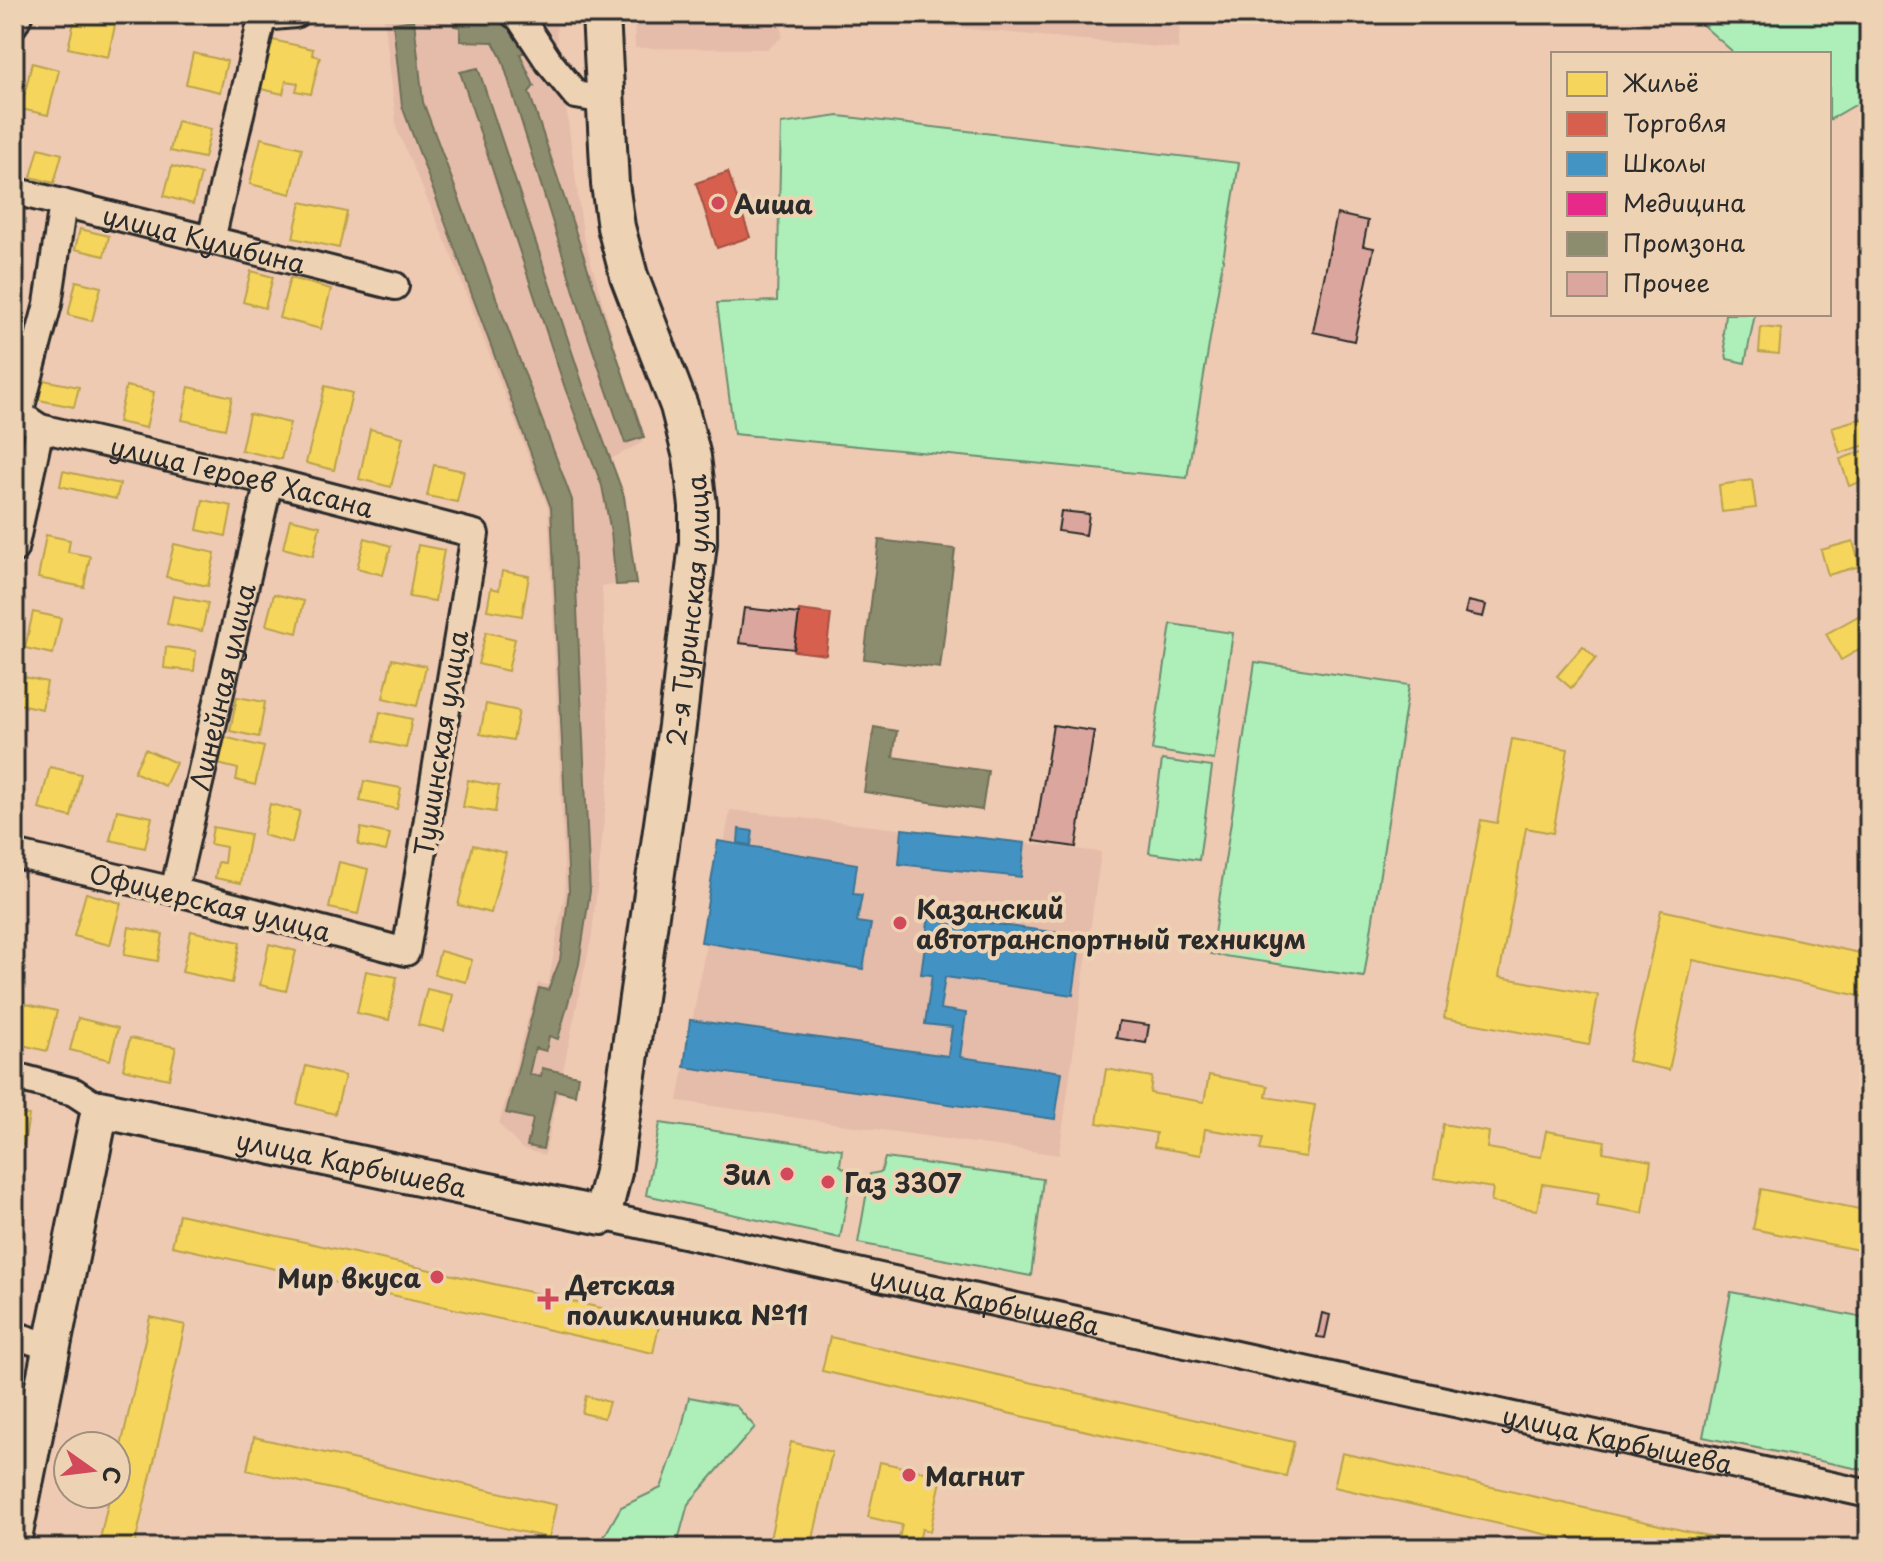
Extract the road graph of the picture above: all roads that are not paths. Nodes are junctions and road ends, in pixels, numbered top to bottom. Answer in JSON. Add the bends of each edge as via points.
{"nodes":[{"id":1,"x":19,"y":14,"type":"edge"},
{"id":2,"x":295,"y":14,"type":"edge"},
{"id":3,"x":514,"y":14,"type":"edge"},
{"id":4,"x":601,"y":14,"type":"edge"},
{"id":5,"x":262,"y":16,"type":"edge"},
{"id":6,"x":14,"y":24,"type":"edge"},
{"id":7,"x":605,"y":100,"type":"junction"},
{"id":8,"x":14,"y":191,"type":"edge"},
{"id":9,"x":63,"y":203,"type":"junction"},
{"id":10,"x":211,"y":240,"type":"junction"},
{"id":11,"x":395,"y":286,"type":"dead end"},
{"id":12,"x":24,"y":418,"type":"edge"},
{"id":13,"x":269,"y":481,"type":"junction"},
{"id":14,"x":475,"y":534,"type":"joint"},
{"id":15,"x":14,"y":549,"type":"edge"},
{"id":16,"x":14,"y":854,"type":"edge"},
{"id":17,"x":174,"y":891,"type":"junction"},
{"id":18,"x":406,"y":952,"type":"joint"},
{"id":19,"x":14,"y":1076,"type":"edge"},
{"id":20,"x":100,"y":1109,"type":"junction"},
{"id":21,"x":602,"y":1216,"type":"junction"},
{"id":22,"x":14,"y":1335,"type":"edge"},
{"id":23,"x":51,"y":1347,"type":"junction"},
{"id":24,"x":1869,"y":1494,"type":"edge"},
{"id":25,"x":14,"y":1533,"type":"edge"}],
"edges":[{"from":1,"to":6,"type":"street"},
{"from":2,"to":5,"type":"street"},
{"from":3,"to":7,"type":"street","via":[[576,95]]},
{"from":4,"to":7,"type":"street","name":"2-я Туринская улица"},
{"from":5,"to":10,"type":"street"},
{"from":7,"to":21,"type":"street","name":"2-я Туринская улица","via":[[616,227],[629,276],[679,406],[692,457],[698,543],[677,726],[613,1172]]},
{"from":8,"to":9,"type":"street","name":"улица Кулибина"},
{"from":9,"to":10,"type":"street","name":"улица Кулибина"},
{"from":9,"to":12,"type":"street"},
{"from":10,"to":11,"type":"street","name":"улица Кулибина"},
{"from":12,"to":13,"type":"street","name":"улица Героев Хасана"},
{"from":12,"to":15,"type":"street"},
{"from":13,"to":14,"type":"street","name":"улица Героев Хасана"},
{"from":13,"to":17,"type":"street","name":"Линейная улица"},
{"from":14,"to":18,"type":"street","name":"Тушинская улица"},
{"from":16,"to":17,"type":"street","name":"Офицерская улица"},
{"from":17,"to":18,"type":"street","name":"Офицерская улица"},
{"from":19,"to":20,"type":"street","via":[[74,1092]]},
{"from":20,"to":21,"type":"street","name":"улица Карбышева"},
{"from":20,"to":23,"type":"street"},
{"from":21,"to":24,"type":"street","name":"улица Карбышева"},
{"from":22,"to":23,"type":"street"},
{"from":23,"to":25,"type":"street"}]}
